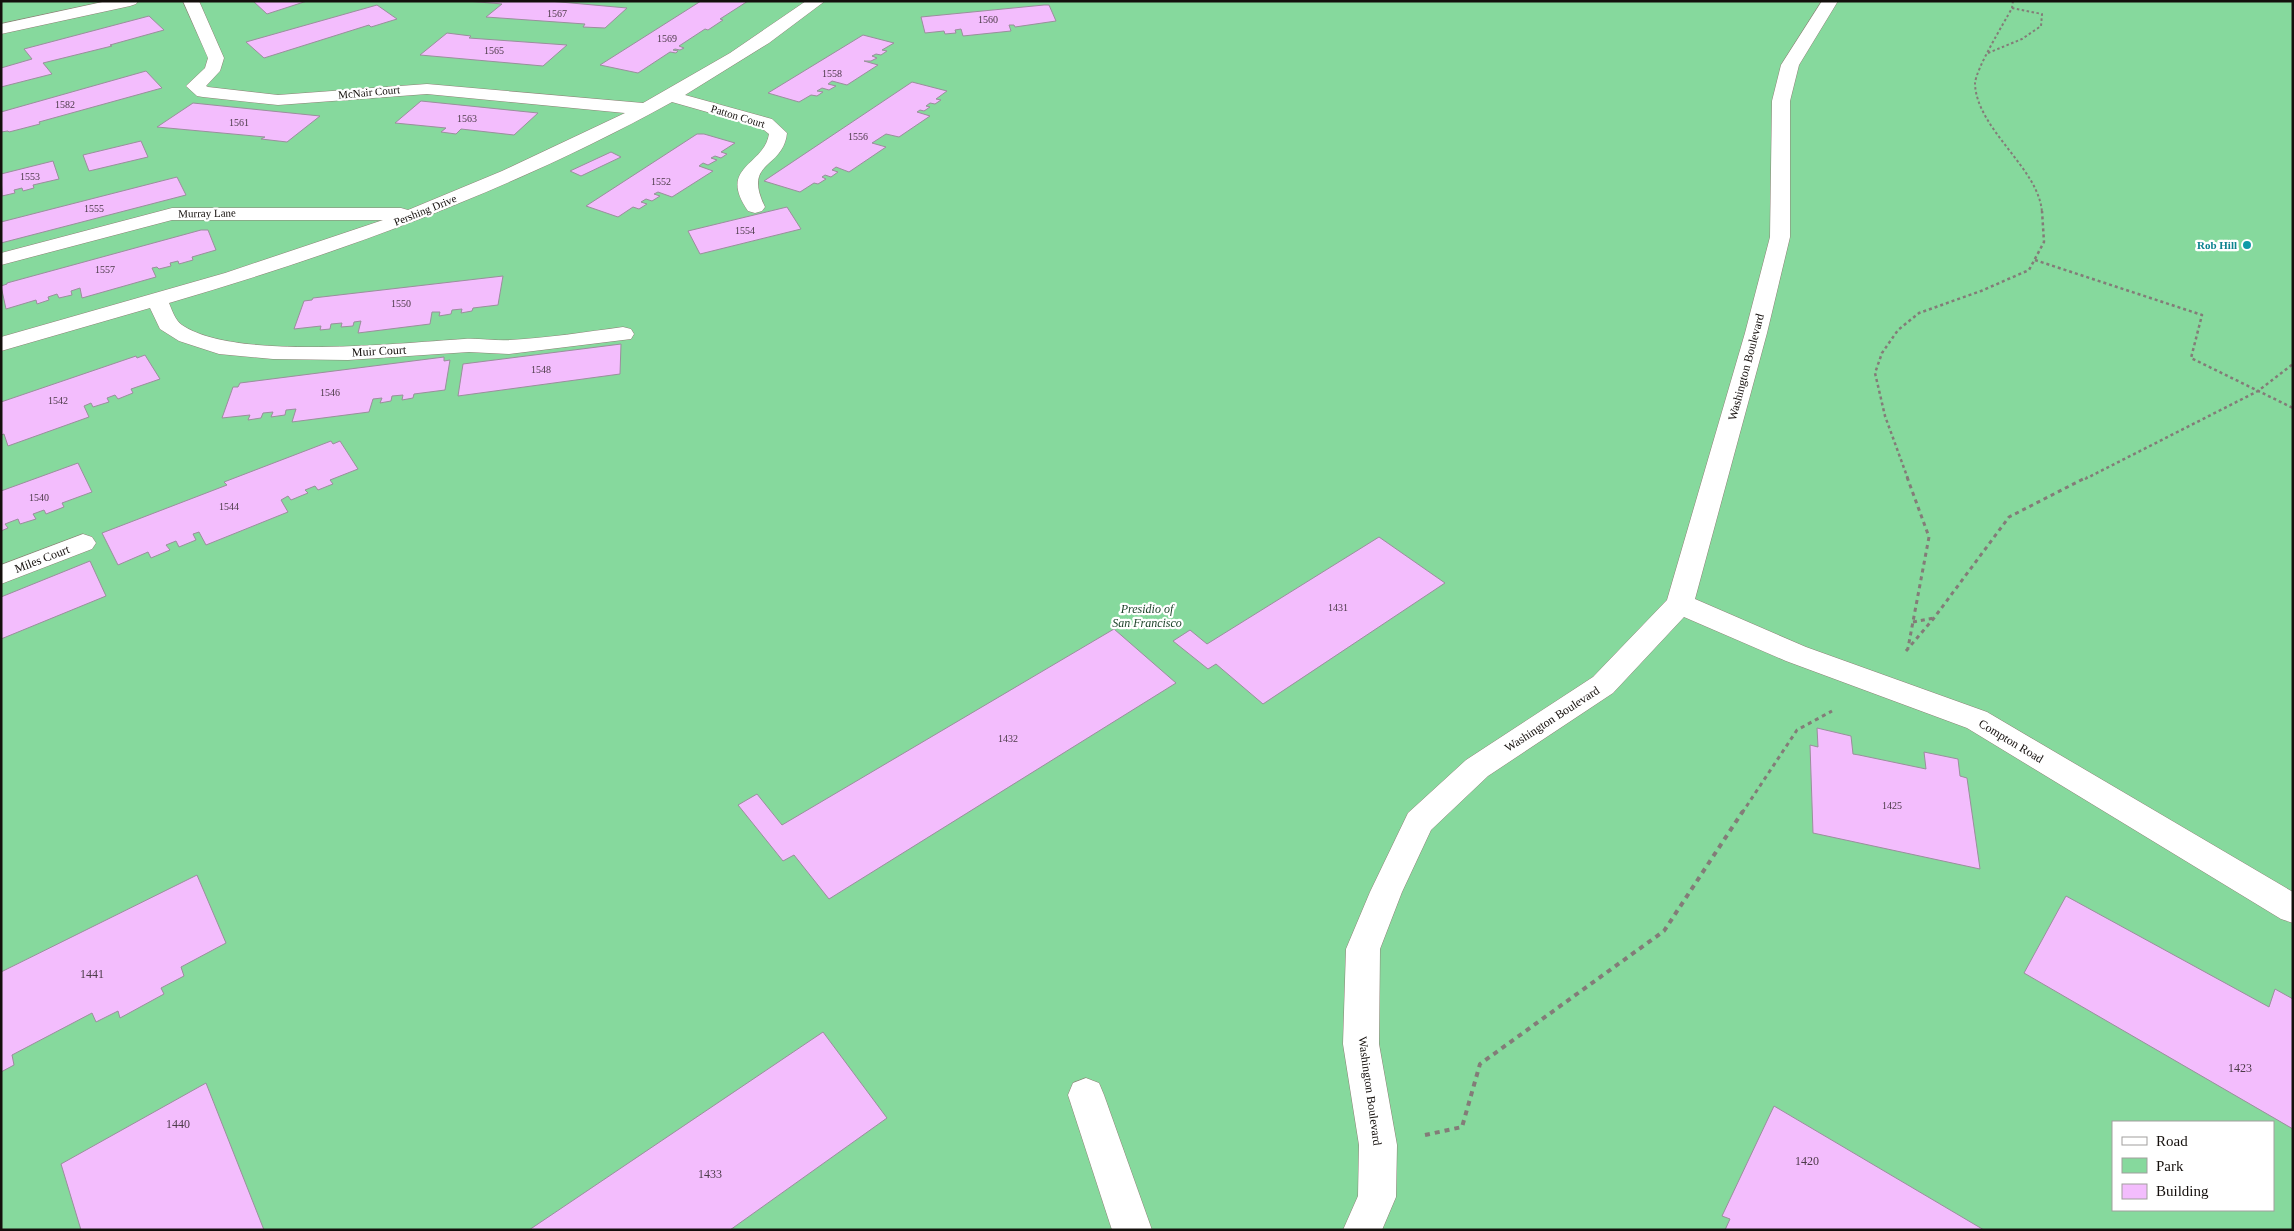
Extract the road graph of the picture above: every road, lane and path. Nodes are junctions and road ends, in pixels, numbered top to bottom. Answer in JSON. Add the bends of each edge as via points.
{"nodes":[{"id":1,"x":130,"y":1,"type":"edge"},
{"id":2,"x":191,"y":1,"type":"edge"},
{"id":3,"x":817,"y":1,"type":"edge"},
{"id":4,"x":1830,"y":1,"type":"edge"},
{"id":5,"x":2013,"y":1,"type":"edge"},
{"id":6,"x":2012,"y":8,"type":"junction"},
{"id":7,"x":1,"y":29,"type":"edge"},
{"id":8,"x":1988,"y":53,"type":"junction"},
{"id":9,"x":670,"y":96,"type":"junction"},
{"id":10,"x":645,"y":109,"type":"junction"},
{"id":11,"x":755,"y":207,"type":"dead end"},
{"id":12,"x":418,"y":214,"type":"junction"},
{"id":13,"x":1,"y":259,"type":"edge"},
{"id":14,"x":2035,"y":260,"type":"junction"},
{"id":15,"x":156,"y":299,"type":"junction"},
{"id":16,"x":623,"y":334,"type":"dead end"},
{"id":17,"x":1,"y":344,"type":"edge"},
{"id":18,"x":2293,"y":364,"type":"edge"},
{"id":19,"x":2258,"y":391,"type":"junction"},
{"id":20,"x":2293,"y":408,"type":"edge"},
{"id":21,"x":83,"y":543,"type":"dead end"},
{"id":22,"x":1,"y":575,"type":"edge"},
{"id":23,"x":1680,"y":604,"type":"junction"},
{"id":24,"x":1934,"y":618,"type":"junction"},
{"id":25,"x":1913,"y":622,"type":"junction"},
{"id":26,"x":1908,"y":649,"type":"junction"},
{"id":27,"x":1880,"y":684,"type":"junction"},
{"id":28,"x":2293,"y":910,"type":"edge"},
{"id":29,"x":1086,"y":1095,"type":"dead end"},
{"id":30,"x":1378,"y":1145,"type":"junction"},
{"id":31,"x":1132,"y":1230,"type":"edge"},
{"id":32,"x":1362,"y":1230,"type":"edge"}],
"edges":[{"from":1,"to":7,"type":"street"},
{"from":2,"to":10,"type":"street","name":"McNair Court","via":[[216,58],[213,70],[195,86],[204,92],[278,100],[427,88]]},
{"from":3,"to":9,"type":"street","name":"Pershing Drive","via":[[754,45]]},
{"from":4,"to":23,"type":"street","name":"Washington Boulevard","via":[[1790,65],[1781,101],[1780,237]]},
{"from":5,"to":6,"type":"path"},
{"from":6,"to":8,"type":"path"},
{"from":6,"to":8,"type":"path","via":[[2042,14],[2041,26],[2031,35]]},
{"from":8,"to":14,"type":"path","via":[[1975,84],[1980,103],[1998,136],[2024,169],[2042,204],[2044,242]]},
{"from":9,"to":10,"type":"street","name":"Pershing Drive"},
{"from":9,"to":11,"type":"street","name":"Patton Court","via":[[766,123],[778,133],[779,139],[774,148],[746,182]]},
{"from":10,"to":12,"type":"street","name":"Pershing Drive","via":[[524,168]]},
{"from":12,"to":13,"type":"street","name":"Murray Lane","via":[[172,214]]},
{"from":12,"to":15,"type":"street","name":"Pershing Drive","via":[[324,248]]},
{"from":14,"to":19,"type":"path","via":[[2202,315],[2190,358]]},
{"from":14,"to":25,"type":"path","via":[[2029,270],[1919,313],[1898,330],[1882,353],[1875,373],[1885,416],[1929,537]]},
{"from":15,"to":16,"type":"street","name":"Muir Court","via":[[168,324],[187,336],[219,347],[273,352],[348,353],[469,345],[517,346]]},
{"from":15,"to":17,"type":"street","name":"Pershing Drive"},
{"from":18,"to":19,"type":"path"},
{"from":19,"to":20,"type":"path"},
{"from":19,"to":24,"type":"path","via":[[2009,517]]},
{"from":21,"to":22,"type":"street","name":"Miles Court"},
{"from":23,"to":27,"type":"street","name":"Compton Road","via":[[1796,654]]},
{"from":23,"to":30,"type":"street","name":"Washington Boulevard","via":[[1603,685],[1477,768],[1419,822],[1363,949],[1361,1044]]},
{"from":24,"to":25,"type":"path"},
{"from":24,"to":26,"type":"path"},
{"from":25,"to":26,"type":"path"},
{"from":26,"to":27,"type":"path"},
{"from":27,"to":28,"type":"street","name":"Compton Road","via":[[1977,720]]},
{"from":27,"to":30,"type":"path","via":[[1796,730],[1664,931],[1480,1064],[1462,1127]]},
{"from":29,"to":31,"type":"street"},
{"from":30,"to":32,"type":"street","name":"Washington Boulevard","via":[[1377,1197]]}]}
